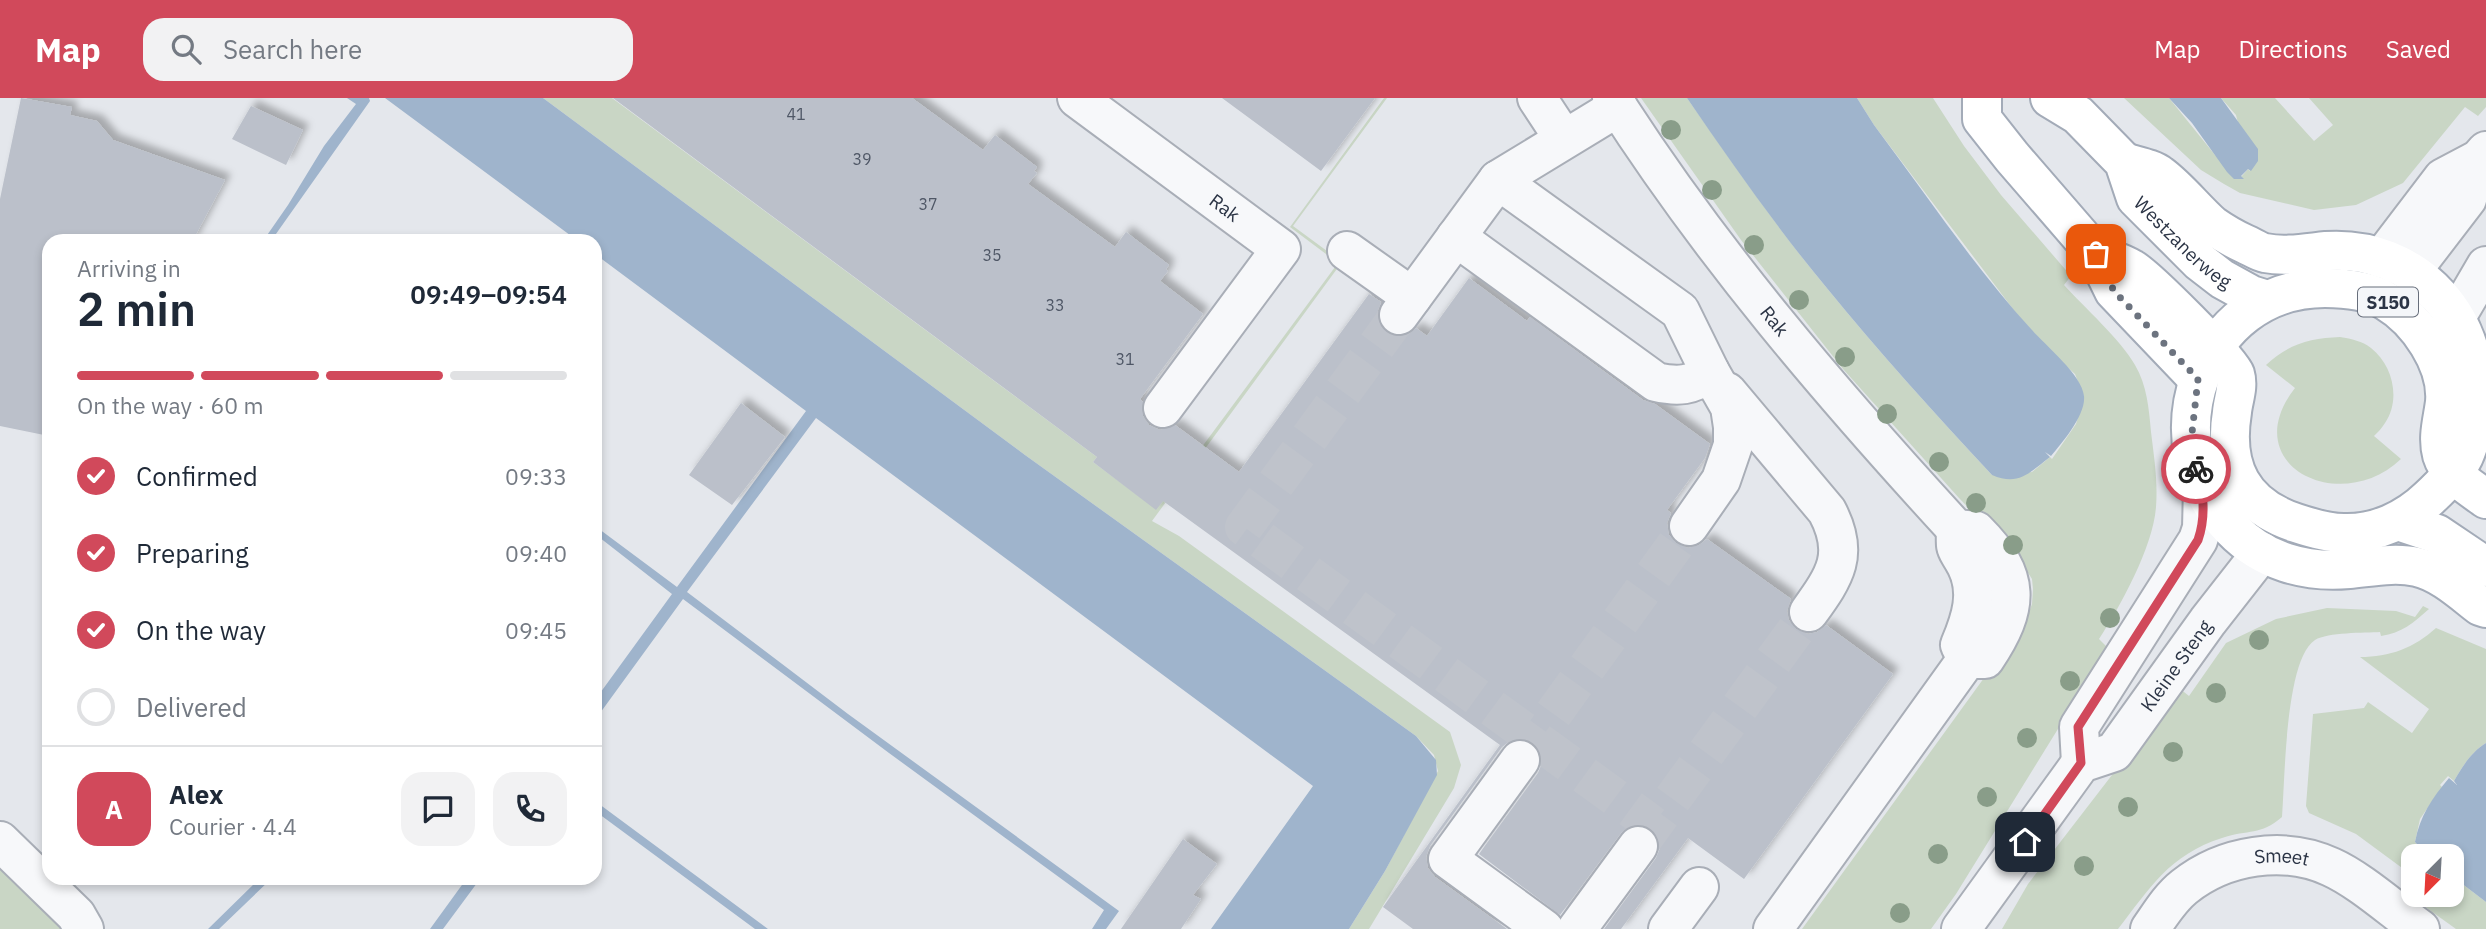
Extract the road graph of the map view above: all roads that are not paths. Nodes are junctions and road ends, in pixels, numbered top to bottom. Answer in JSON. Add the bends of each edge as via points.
{"nodes":[{"id":1,"x":1077,"y":98,"type":"edge"},
{"id":2,"x":1537,"y":98,"type":"edge"},
{"id":3,"x":1982,"y":98,"type":"edge"},
{"id":4,"x":2050,"y":98,"type":"edge"},
{"id":5,"x":1615,"y":102,"type":"edge"},
{"id":6,"x":1564,"y":139,"type":"junction"},
{"id":7,"x":2483,"y":155,"type":"edge"},
{"id":8,"x":2124,"y":162,"type":"junction"},
{"id":9,"x":1498,"y":180,"type":"junction"},
{"id":10,"x":1456,"y":237,"type":"junction"},
{"id":11,"x":1347,"y":251,"type":"dead end"},
{"id":12,"x":2096,"y":254,"type":"junction"},
{"id":13,"x":2396,"y":265,"type":"junction"},
{"id":14,"x":2486,"y":266,"type":"edge"},
{"id":15,"x":2267,"y":300,"type":"junction"},
{"id":16,"x":2385,"y":300,"type":"junction"},
{"id":17,"x":2455,"y":319,"type":"junction"},
{"id":18,"x":2214,"y":345,"type":"junction"},
{"id":19,"x":1710,"y":372,"type":"junction"},
{"id":20,"x":2198,"y":379,"type":"junction"},
{"id":21,"x":1163,"y":408,"type":"dead end"},
{"id":22,"x":2481,"y":439,"type":"edge"},
{"id":23,"x":2453,"y":473,"type":"junction"},
{"id":24,"x":2203,"y":487,"type":"junction"},
{"id":25,"x":2486,"y":499,"type":"edge"},
{"id":26,"x":2398,"y":521,"type":"junction"},
{"id":27,"x":2294,"y":523,"type":"junction"},
{"id":28,"x":1689,"y":526,"type":"tunnel mouth"},
{"id":29,"x":2262,"y":552,"type":"junction"},
{"id":30,"x":2486,"y":567,"type":"edge"},
{"id":31,"x":2486,"y":608,"type":"edge"},
{"id":32,"x":1809,"y":612,"type":"tunnel mouth"},
{"id":33,"x":1520,"y":760,"type":"tunnel mouth"},
{"id":34,"x":2081,"y":763,"type":"junction"},
{"id":35,"x":0,"y":841,"type":"edge"},
{"id":36,"x":1638,"y":846,"type":"tunnel mouth"},
{"id":37,"x":42,"y":882,"type":"edge"},
{"id":38,"x":45,"y":885,"type":"edge"},
{"id":39,"x":1699,"y":887,"type":"dead end"},
{"id":40,"x":84,"y":929,"type":"edge"},
{"id":41,"x":1544,"y":929,"type":"edge"},
{"id":42,"x":1577,"y":929,"type":"edge"},
{"id":43,"x":1668,"y":929,"type":"edge"},
{"id":44,"x":1773,"y":929,"type":"edge"},
{"id":45,"x":1961,"y":929,"type":"edge"},
{"id":46,"x":2150,"y":929,"type":"edge"},
{"id":47,"x":2420,"y":929,"type":"edge"}],
"edges":[{"from":1,"to":21,"type":"street","name":"Rak","via":[[1281,250]]},
{"from":2,"to":6,"type":"street"},
{"from":3,"to":12,"type":"main road","number":"S150","via":[[1982,119]]},
{"from":4,"to":8,"type":"main road","name":"Westzanerweg","number":"S150","via":[[2078,115]]},
{"from":5,"to":6,"type":"street"},
{"from":5,"to":44,"type":"street","name":"Rak","via":[[1770,316],[1842,405],[1956,529],[1955,550],[1969,573],[1974,599],[1960,645],[1967,659]]},
{"from":6,"to":9,"type":"street"},
{"from":7,"to":13,"type":"street","via":[[2467,199]]},
{"from":8,"to":13,"type":"main road","name":"Westzanerweg","number":"S150","via":[[2159,174],[2214,226],[2264,253],[2354,251]]},
{"from":8,"to":15,"type":"main road","name":"Westzanerweg","number":"S150","via":[[2136,198],[2200,262],[2251,295]]},
{"from":9,"to":10,"type":"street"},
{"from":9,"to":19,"type":"street","via":[[1680,311]]},
{"from":10,"to":11,"type":"street","via":[[1405,306]]},
{"from":10,"to":19,"type":"street","via":[[1656,382],[1684,386]]},
{"from":12,"to":18,"type":"main road","number":"S150","via":[[2133,269]]},
{"from":12,"to":20,"type":"main road","number":"S150","via":[[2114,291]]},
{"from":13,"to":16,"type":"main road","number":"S150"},
{"from":13,"to":17,"type":"main road","number":"S150","via":[[2438,295]]},
{"from":14,"to":17,"type":"street"},
{"from":15,"to":16,"type":"main road","number":"S150","via":[[2290,291],[2348,288]]},
{"from":15,"to":18,"type":"main road","number":"S150","via":[[2228,328]]},
{"from":16,"to":23,"type":"main road","number":"S150","via":[[2425,337],[2437,362],[2445,400],[2442,456]]},
{"from":17,"to":22,"type":"main road","number":"S150","via":[[2475,375]]},
{"from":18,"to":20,"type":"main road","number":"S150"},
{"from":18,"to":27,"type":"main road","number":"S150","via":[[2235,374],[2228,441],[2232,467],[2257,503]]},
{"from":19,"to":28,"type":"street","via":[[1730,407],[1733,445],[1721,480]]},
{"from":19,"to":32,"type":"street","via":[[1834,525],[1839,539],[1835,572]]},
{"from":20,"to":24,"type":"main road","number":"S150","via":[[2191,442]]},
{"from":22,"to":23,"type":"main road","number":"S150"},
{"from":23,"to":25,"type":"main road"},
{"from":23,"to":26,"type":"main road","number":"S150","via":[[2419,508]]},
{"from":24,"to":29,"type":"main road","number":"S150","via":[[2233,530]]},
{"from":24,"to":34,"type":"street","via":[[2198,540],[2078,727]]},
{"from":26,"to":27,"type":"main road","number":"S150","via":[[2344,533]]},
{"from":26,"to":30,"type":"main road","via":[[2437,534]]},
{"from":27,"to":29,"type":"main road"},
{"from":29,"to":31,"type":"main road","number":"S150","via":[[2279,562],[2315,569],[2390,564],[2419,567]]},
{"from":29,"to":34,"type":"street","name":"Kleine Steng","via":[[2114,752]]},
{"from":33,"to":41,"type":"street","via":[[1448,859]]},
{"from":34,"to":45,"type":"street"},
{"from":35,"to":37,"type":"street"},
{"from":36,"to":42,"type":"street"},
{"from":38,"to":40,"type":"street"},
{"from":39,"to":43,"type":"street"},
{"from":46,"to":47,"type":"street","name":"Smeet","via":[[2174,897],[2200,876],[2237,860],[2273,855],[2304,857],[2333,867]]}]}
